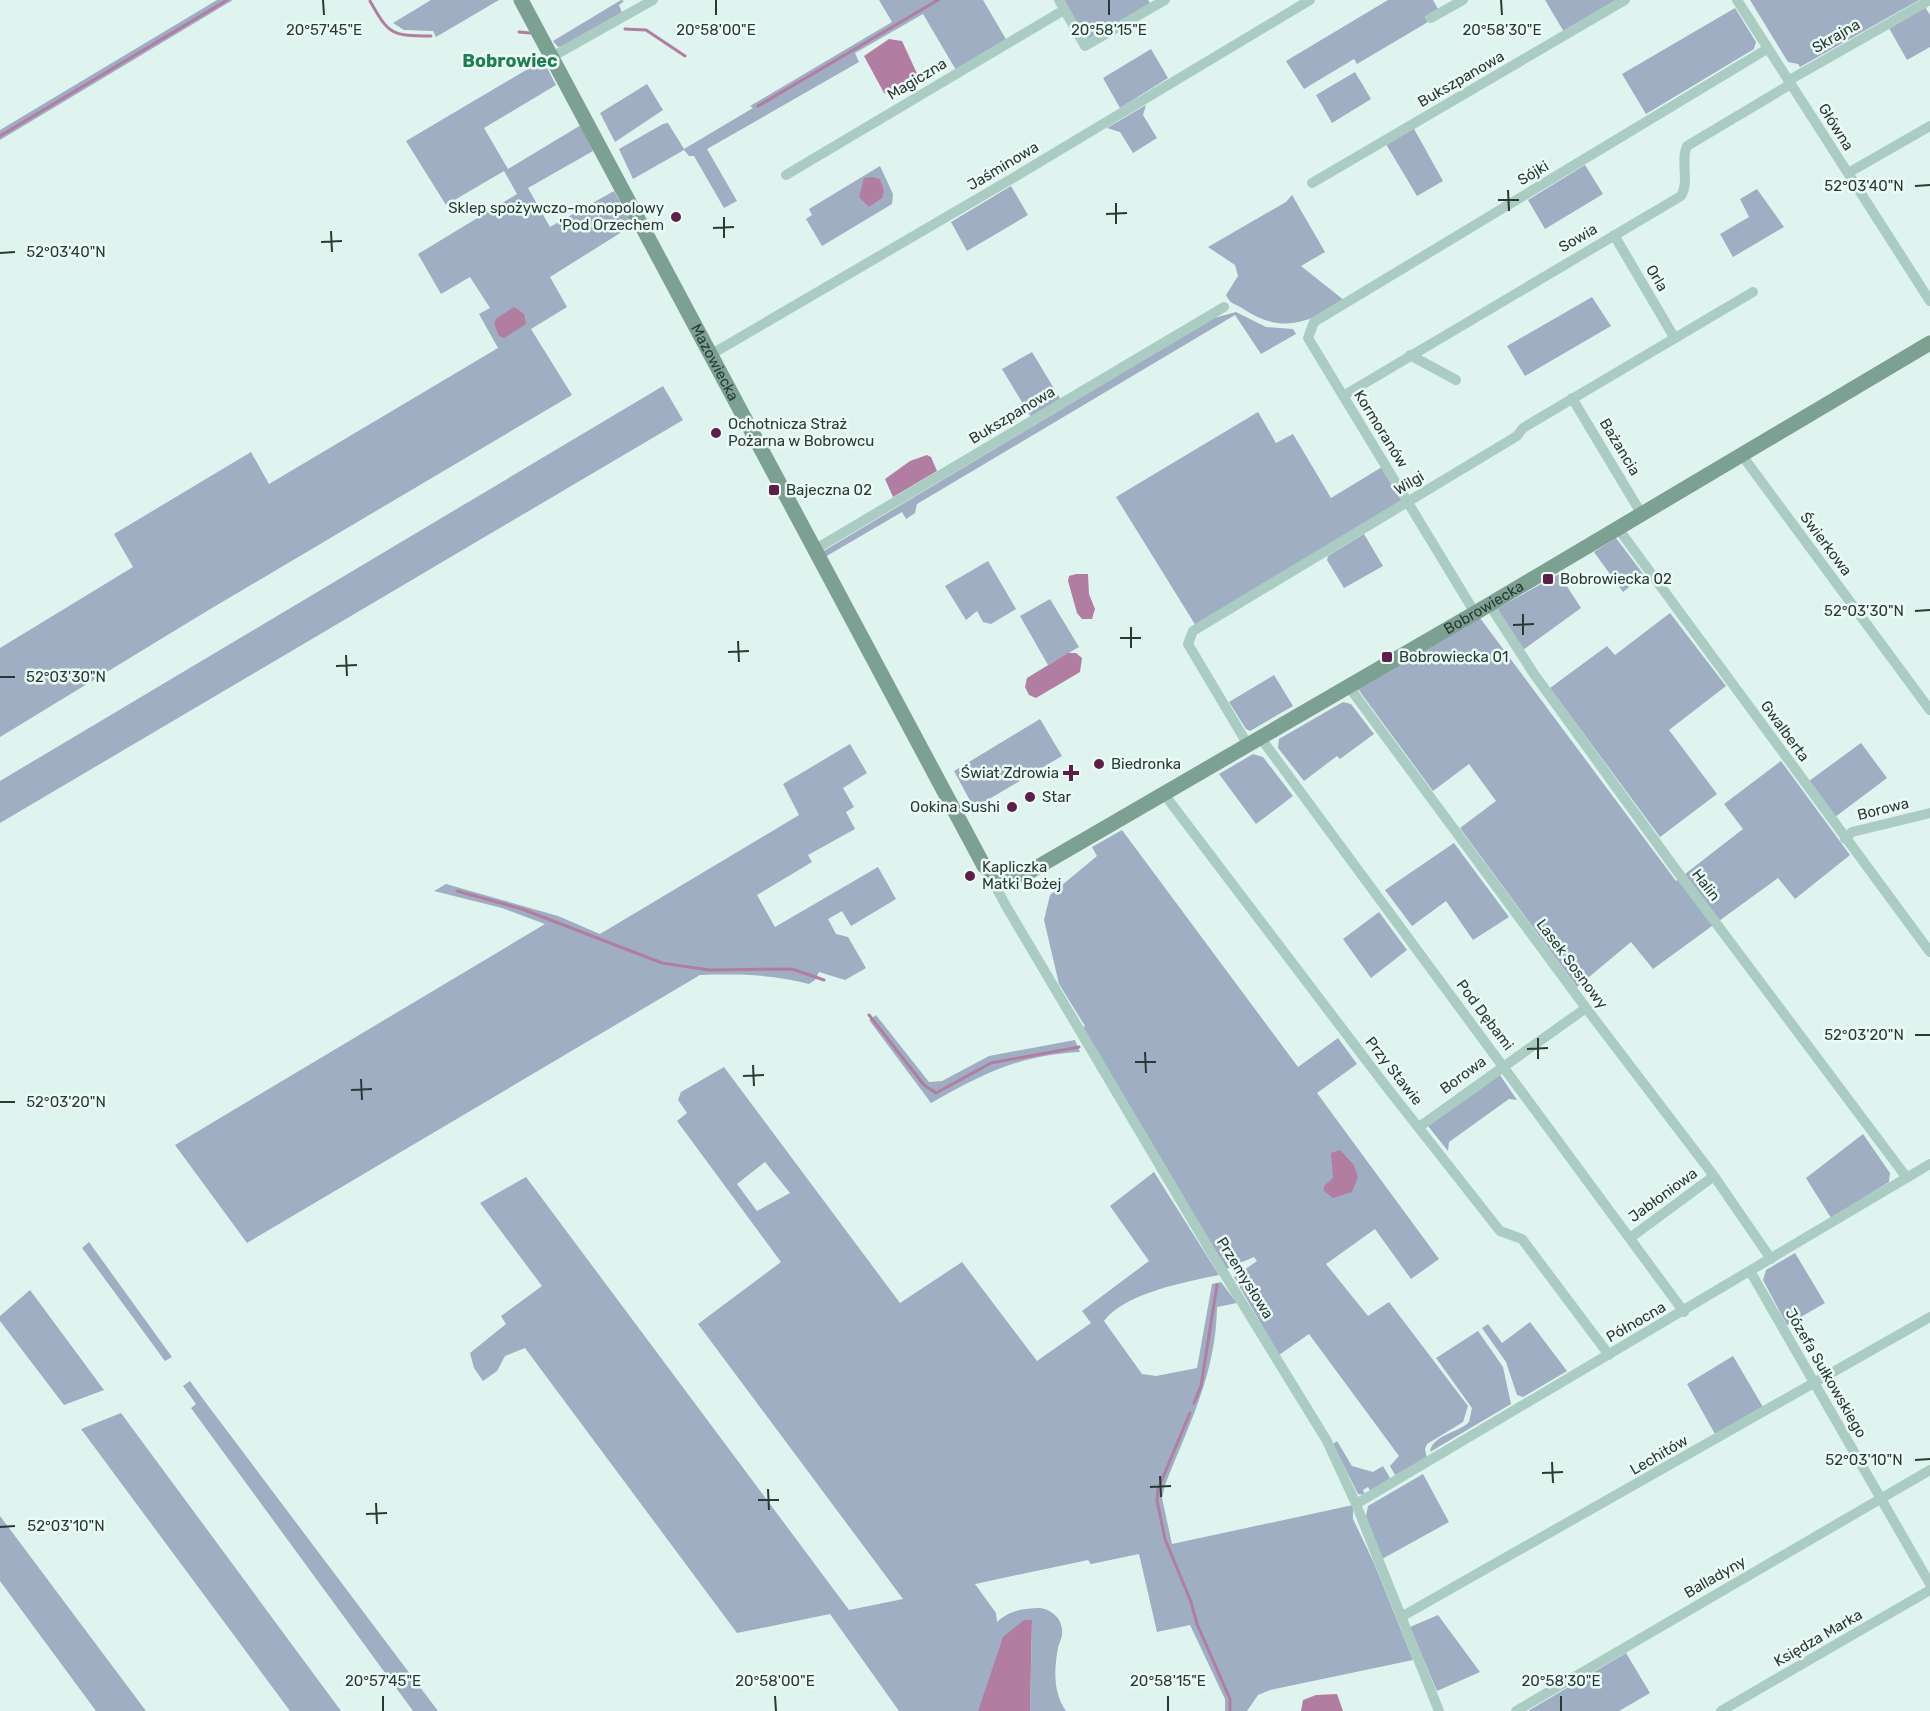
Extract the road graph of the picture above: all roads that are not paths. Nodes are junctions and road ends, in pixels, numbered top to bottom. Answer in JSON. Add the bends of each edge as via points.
{"nodes":[{"id":1,"x":521,"y":0,"type":"edge"},
{"id":2,"x":653,"y":0,"type":"edge"},
{"id":3,"x":1165,"y":0,"type":"edge"},
{"id":4,"x":1310,"y":0,"type":"edge"},
{"id":5,"x":1463,"y":0,"type":"edge"},
{"id":6,"x":1625,"y":0,"type":"edge"},
{"id":7,"x":1737,"y":0,"type":"edge"},
{"id":8,"x":1930,"y":0,"type":"edge"},
{"id":9,"x":1061,"y":5,"type":"edge"},
{"id":10,"x":1431,"y":18,"type":"dead end"},
{"id":11,"x":1767,"y":49,"type":"junction"},
{"id":12,"x":550,"y":58,"type":"junction"},
{"id":13,"x":1790,"y":83,"type":"junction"},
{"id":14,"x":1930,"y":126,"type":"edge"},
{"id":15,"x":1848,"y":173,"type":"junction"},
{"id":16,"x":786,"y":175,"type":"dead end"},
{"id":17,"x":1312,"y":183,"type":"dead end"},
{"id":18,"x":1614,"y":235,"type":"junction"},
{"id":19,"x":1930,"y":278,"type":"edge"},
{"id":20,"x":1920,"y":285,"type":"junction"},
{"id":21,"x":1753,"y":292,"type":"dead end"},
{"id":22,"x":1930,"y":302,"type":"edge"},
{"id":23,"x":1224,"y":307,"type":"dead end"},
{"id":24,"x":1314,"y":322,"type":"joint"},
{"id":25,"x":1674,"y":337,"type":"junction"},
{"id":26,"x":1930,"y":343,"type":"edge"},
{"id":27,"x":710,"y":355,"type":"junction"},
{"id":28,"x":1410,"y":355,"type":"junction"},
{"id":29,"x":1456,"y":380,"type":"dead end"},
{"id":30,"x":1343,"y":396,"type":"junction"},
{"id":31,"x":1572,"y":398,"type":"junction"},
{"id":32,"x":1740,"y":454,"type":"junction"},
{"id":33,"x":1408,"y":502,"type":"junction"},
{"id":34,"x":1641,"y":513,"type":"junction"},
{"id":35,"x":1617,"y":527,"type":"junction"},
{"id":36,"x":814,"y":550,"type":"junction"},
{"id":37,"x":1489,"y":604,"type":"junction"},
{"id":38,"x":1475,"y":613,"type":"junction"},
{"id":39,"x":1349,"y":687,"type":"junction"},
{"id":40,"x":1930,"y":710,"type":"edge"},
{"id":41,"x":1254,"y":741,"type":"junction"},
{"id":42,"x":1164,"y":794,"type":"junction"},
{"id":43,"x":1930,"y":813,"type":"edge"},
{"id":44,"x":1845,"y":839,"type":"junction"},
{"id":45,"x":1000,"y":876,"type":"junction"},
{"id":46,"x":1930,"y":952,"type":"edge"},
{"id":47,"x":1586,"y":1008,"type":"junction"},
{"id":48,"x":1503,"y":1065,"type":"junction"},
{"id":49,"x":1419,"y":1127,"type":"junction"},
{"id":50,"x":1930,"y":1164,"type":"edge"},
{"id":51,"x":1714,"y":1176,"type":"junction"},
{"id":52,"x":1907,"y":1178,"type":"junction"},
{"id":53,"x":1630,"y":1238,"type":"junction"},
{"id":54,"x":1771,"y":1259,"type":"junction"},
{"id":55,"x":1750,"y":1271,"type":"junction"},
{"id":56,"x":1684,"y":1312,"type":"junction"},
{"id":57,"x":1930,"y":1317,"type":"edge"},
{"id":58,"x":1609,"y":1355,"type":"junction"},
{"id":59,"x":1814,"y":1383,"type":"junction"},
{"id":60,"x":1930,"y":1470,"type":"edge"},
{"id":61,"x":1881,"y":1498,"type":"junction"},
{"id":62,"x":1356,"y":1503,"type":"junction"},
{"id":63,"x":1930,"y":1584,"type":"edge"},
{"id":64,"x":1930,"y":1590,"type":"edge"},
{"id":65,"x":1401,"y":1617,"type":"junction"},
{"id":66,"x":1439,"y":1711,"type":"edge"},
{"id":67,"x":1516,"y":1711,"type":"edge"},
{"id":68,"x":1721,"y":1711,"type":"edge"}],
"edges":[{"from":1,"to":12,"type":"street","name":"Mazowiecka"},
{"from":2,"to":12,"type":"street"},
{"from":3,"to":9,"type":"street","via":[[1088,45],[1082,45]]},
{"from":4,"to":27,"type":"street","name":"Jaśminowa"},
{"from":5,"to":10,"type":"street"},
{"from":6,"to":17,"type":"street","name":"Bukszpanowa"},
{"from":7,"to":11,"type":"street","name":"Główna"},
{"from":8,"to":13,"type":"street","name":"Skrajna"},
{"from":9,"to":16,"type":"street","name":"Magiczna"},
{"from":11,"to":13,"type":"street","name":"Główna"},
{"from":11,"to":24,"type":"street","name":"Sójki"},
{"from":12,"to":27,"type":"street","name":"Mazowiecka"},
{"from":13,"to":15,"type":"street","name":"Główna"},
{"from":13,"to":18,"type":"street","name":"Sowia","via":[[1687,146],[1681,196]]},
{"from":14,"to":15,"type":"street"},
{"from":15,"to":20,"type":"street","name":"Główna"},
{"from":18,"to":25,"type":"street","name":"Orla"},
{"from":18,"to":28,"type":"street","name":"Sowia"},
{"from":19,"to":20,"type":"street"},
{"from":20,"to":22,"type":"street","name":"Główna"},
{"from":21,"to":25,"type":"street","name":"Wilgi"},
{"from":23,"to":36,"type":"street","name":"Bukszpanowa"},
{"from":24,"to":30,"type":"street","name":"Kormoranów","via":[[1308,338]]},
{"from":25,"to":31,"type":"street","name":"Wilgi"},
{"from":26,"to":32,"type":"street","name":"Bobrowiecka"},
{"from":27,"to":36,"type":"street","name":"Mazowiecka"},
{"from":28,"to":29,"type":"street"},
{"from":28,"to":30,"type":"street","name":"Sowia"},
{"from":30,"to":33,"type":"street","name":"Kormoranów"},
{"from":31,"to":33,"type":"street","name":"Wilgi"},
{"from":31,"to":34,"type":"street","name":"Bażancia"},
{"from":32,"to":34,"type":"street","name":"Bobrowiecka"},
{"from":32,"to":40,"type":"street","name":"Świerkowa"},
{"from":33,"to":38,"type":"street","name":"Kormoranów"},
{"from":33,"to":41,"type":"street","name":"Wilgi","via":[[1188,637],[1188,644]]},
{"from":34,"to":35,"type":"street","name":"Bobrowiecka"},
{"from":35,"to":37,"type":"street","name":"Bobrowiecka"},
{"from":35,"to":44,"type":"street","name":"Gwalberta"},
{"from":36,"to":45,"type":"street","name":"Mazowiecka","via":[[984,866]]},
{"from":37,"to":38,"type":"street","name":"Bobrowiecka"},
{"from":37,"to":52,"type":"street","name":"Halin","via":[[1534,674],[1667,857]]},
{"from":38,"to":39,"type":"street","name":"Bobrowiecka"},
{"from":39,"to":41,"type":"street","name":"Bobrowiecka"},
{"from":39,"to":47,"type":"street","name":"Lasek Sosnowy"},
{"from":41,"to":42,"type":"street","name":"Bobrowiecka"},
{"from":41,"to":48,"type":"street","name":"Pod Dębami"},
{"from":42,"to":45,"type":"street","name":"Bobrowiecka","via":[[1029,872]]},
{"from":42,"to":49,"type":"street","name":"Przy Stawie"},
{"from":43,"to":44,"type":"street","name":"Borowa","via":[[1852,832]]},
{"from":44,"to":46,"type":"street","name":"Gwalberta"},
{"from":45,"to":62,"type":"street","name":"Przemysłowa","via":[[998,891],[1006,906],[1327,1441]]},
{"from":47,"to":48,"type":"street","name":"Borowa"},
{"from":47,"to":51,"type":"street","name":"Lasek Sosnowy"},
{"from":48,"to":49,"type":"street","name":"Borowa"},
{"from":48,"to":53,"type":"street","name":"Pod Dębami"},
{"from":49,"to":58,"type":"street","name":"Przy Stawie","via":[[1500,1231],[1522,1239]]},
{"from":50,"to":52,"type":"street","name":"Północna"},
{"from":51,"to":53,"type":"street","name":"Jabłoniowa"},
{"from":51,"to":54,"type":"street","name":"Lasek Sosnowy"},
{"from":52,"to":54,"type":"street","name":"Północna"},
{"from":53,"to":56,"type":"street","name":"Pod Dębami"},
{"from":54,"to":55,"type":"street","name":"Północna"},
{"from":55,"to":56,"type":"street","name":"Północna"},
{"from":55,"to":59,"type":"street","name":"Józefa Sułkowskiego"},
{"from":56,"to":58,"type":"street","name":"Północna"},
{"from":57,"to":59,"type":"street","name":"Lechitów"},
{"from":58,"to":62,"type":"street","name":"Północna"},
{"from":59,"to":61,"type":"street","name":"Józefa Sułkowskiego"},
{"from":59,"to":65,"type":"street","name":"Lechitów"},
{"from":60,"to":61,"type":"street","name":"Balladyny"},
{"from":61,"to":63,"type":"street","name":"Józefa Sułkowskiego"},
{"from":61,"to":67,"type":"street","name":"Balladyny"},
{"from":62,"to":65,"type":"street","name":"Przemysłowa"},
{"from":64,"to":68,"type":"street","name":"Księdza Marka"},
{"from":65,"to":66,"type":"street","name":"Przemysłowa"}]}
